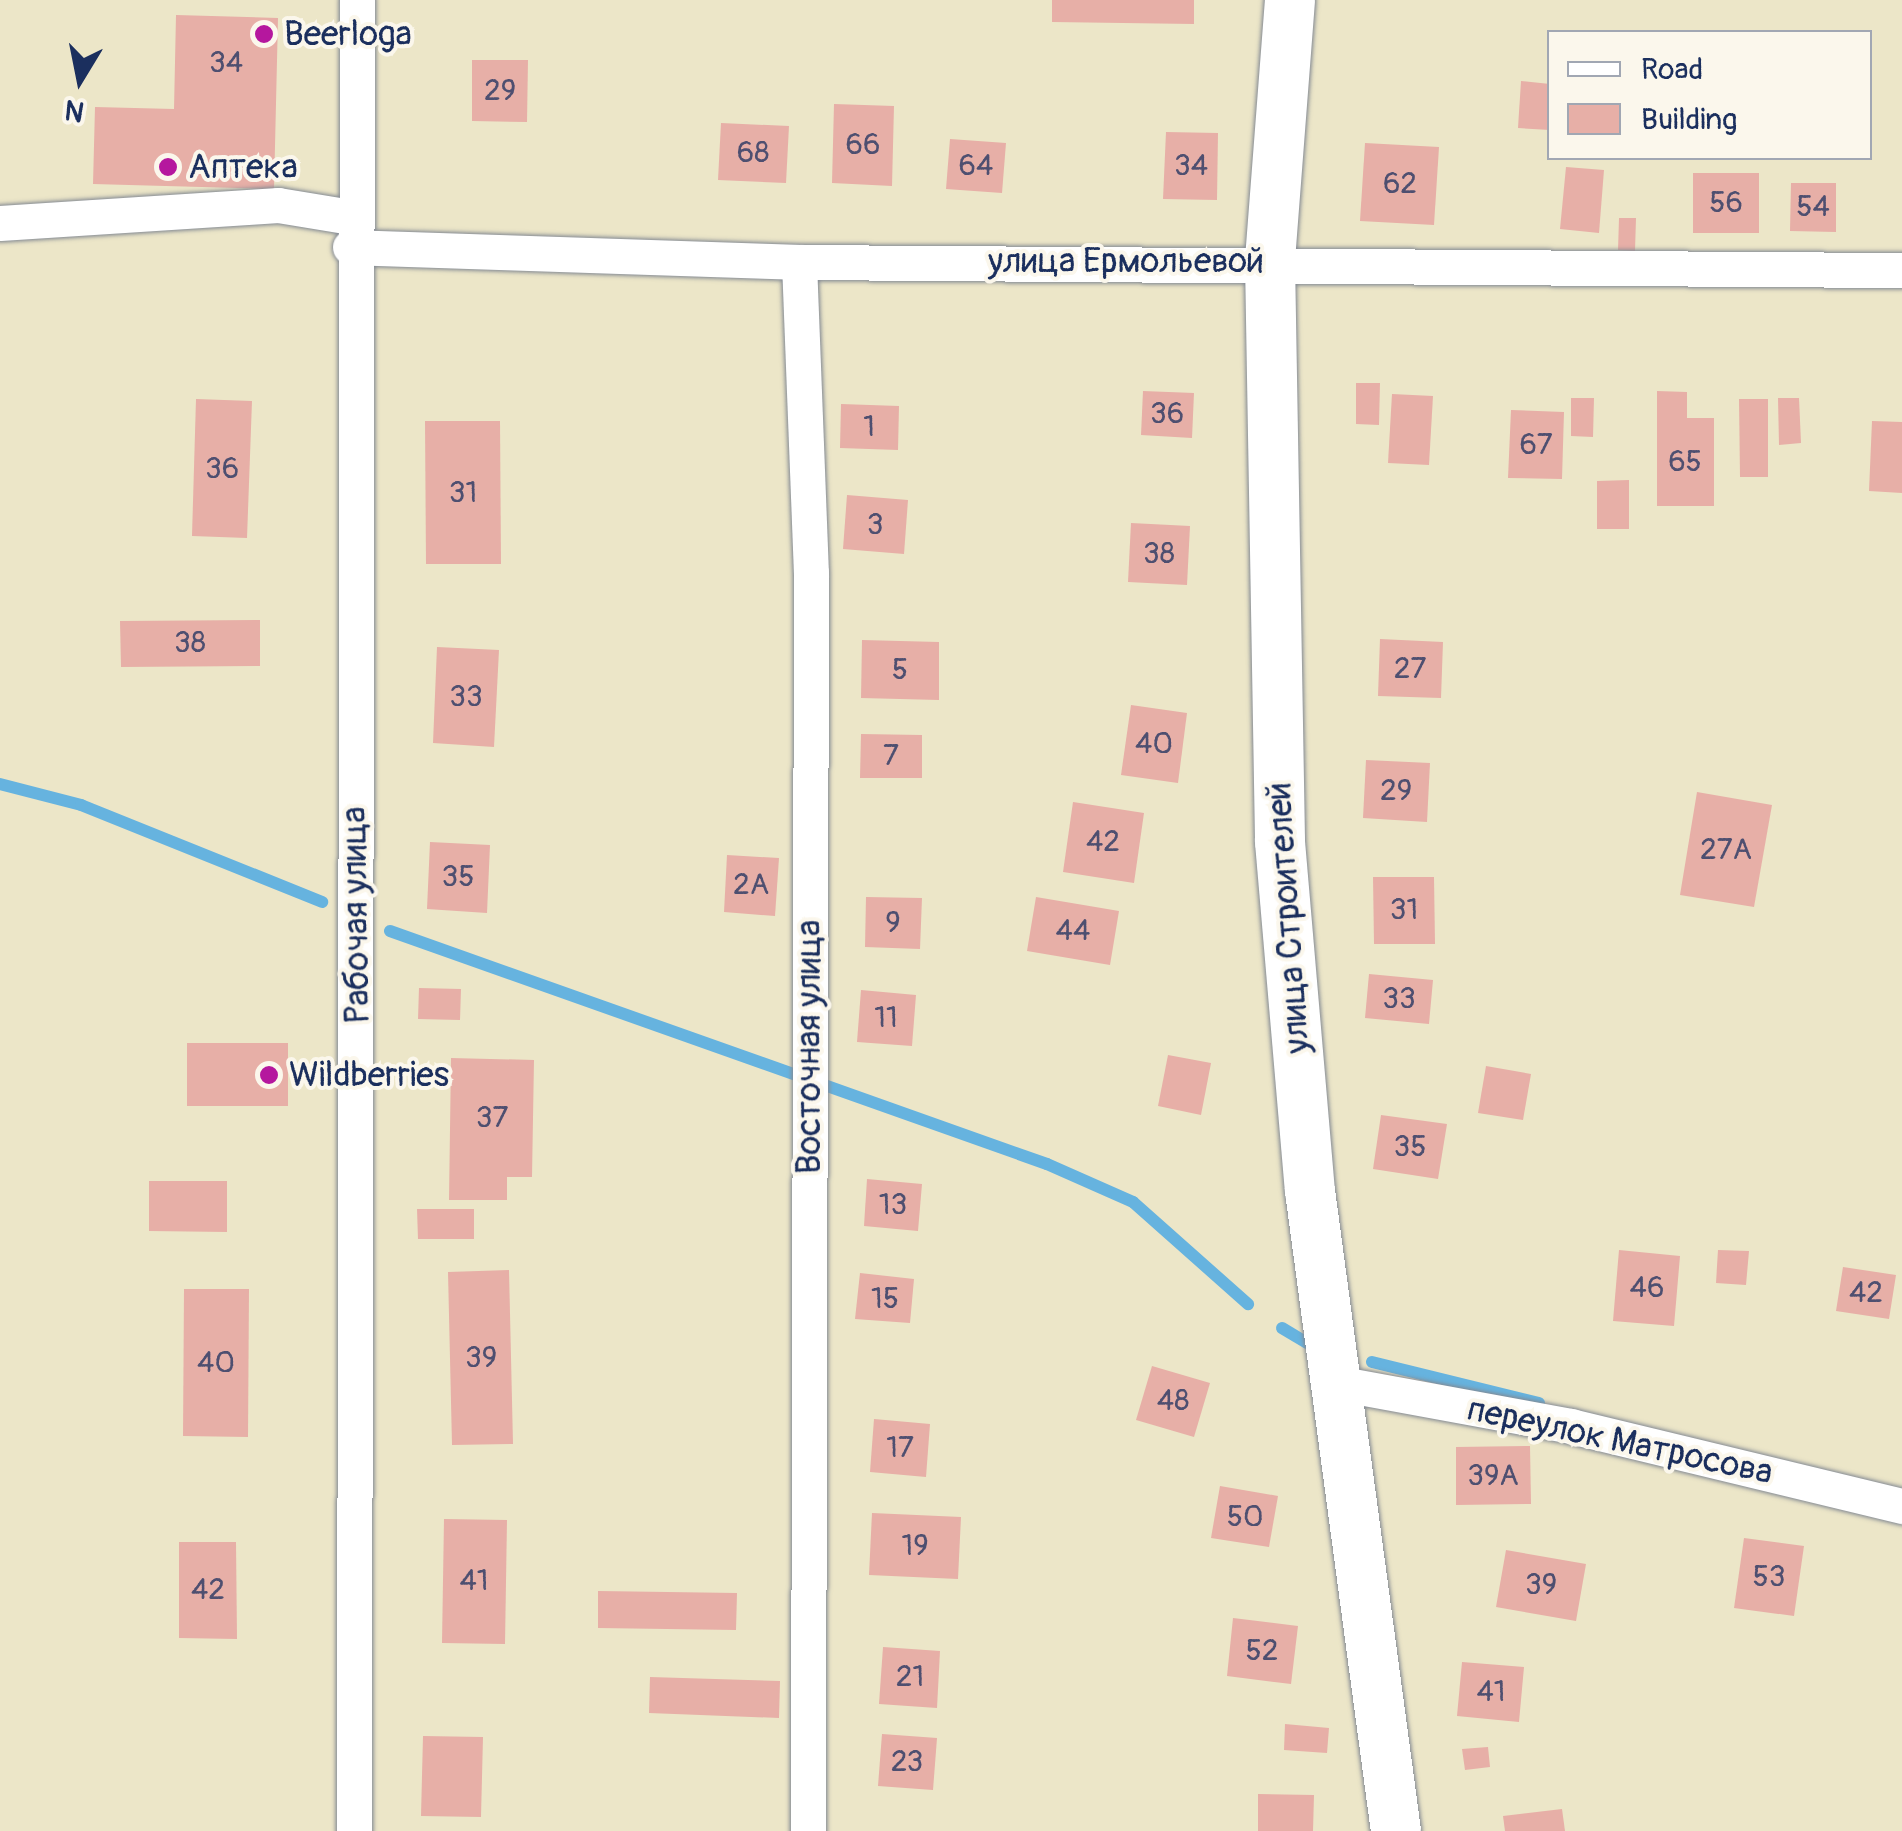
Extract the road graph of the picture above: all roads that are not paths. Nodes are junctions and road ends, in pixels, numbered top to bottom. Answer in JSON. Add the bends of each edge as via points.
{"nodes":[{"id":1,"x":357,"y":0,"type":"edge"},
{"id":2,"x":1290,"y":0,"type":"edge"},
{"id":3,"x":0,"y":224,"type":"edge"},
{"id":4,"x":350,"y":232,"type":"junction"},
{"id":5,"x":1270,"y":261,"type":"junction"},
{"id":6,"x":799,"y":262,"type":"junction"},
{"id":7,"x":1902,"y":270,"type":"edge"},
{"id":8,"x":1337,"y":1383,"type":"junction"},
{"id":9,"x":1902,"y":1506,"type":"edge"},
{"id":10,"x":354,"y":1831,"type":"edge"},
{"id":11,"x":808,"y":1831,"type":"edge"},
{"id":12,"x":1396,"y":1831,"type":"edge"}],
"edges":[{"from":1,"to":4,"type":"street","name":"Рабочая улица"},
{"from":2,"to":5,"type":"street","name":"улица Строителей"},
{"from":3,"to":4,"type":"street","name":"улица Ермольевой","via":[[278,205]]},
{"from":4,"to":6,"type":"street","name":"улица Ермольевой"},
{"from":4,"to":10,"type":"street","name":"Рабочая улица","via":[[360,1304]]},
{"from":5,"to":6,"type":"street","name":"улица Ермольевой"},
{"from":5,"to":7,"type":"street","name":"улица Ермольевой"},
{"from":5,"to":8,"type":"street","name":"улица Строителей","via":[[1280,842],[1310,1190]]},
{"from":6,"to":11,"type":"street","name":"Восточная улица","via":[[811,573]]},
{"from":8,"to":9,"type":"street","name":"переулок Матросова","via":[[1571,1426]]},
{"from":8,"to":12,"type":"street","name":"улица Строителей"}]}
